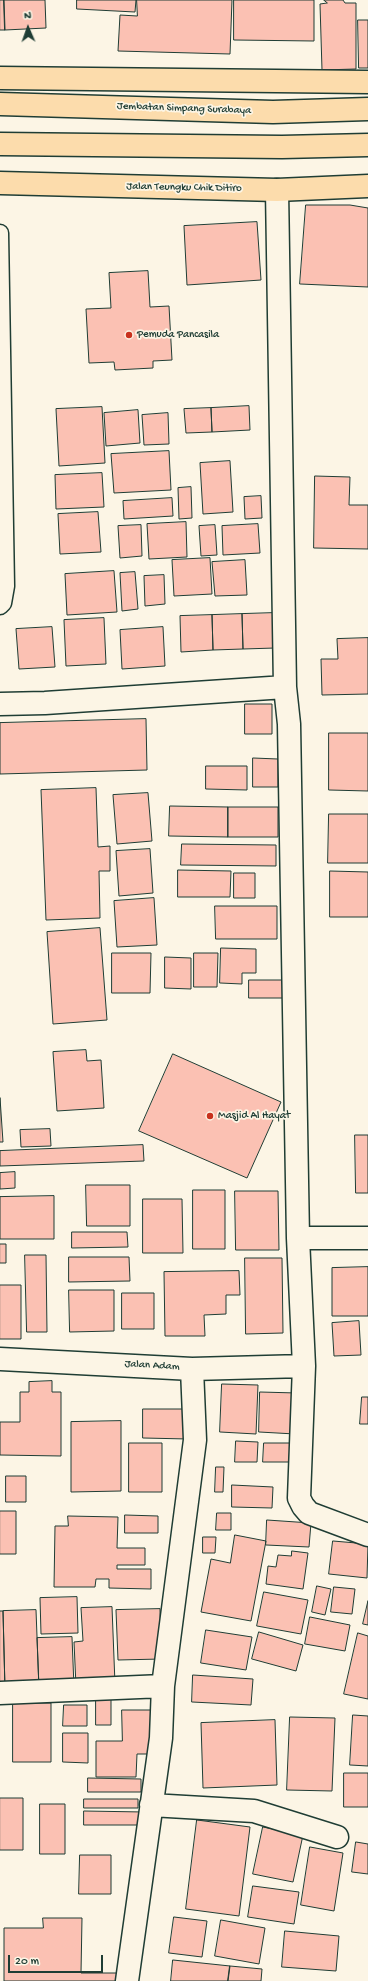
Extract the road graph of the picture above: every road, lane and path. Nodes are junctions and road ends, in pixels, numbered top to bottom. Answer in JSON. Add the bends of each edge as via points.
{"nodes":[{"id":1,"x":0,"y":78,"type":"edge"},
{"id":2,"x":368,"y":82,"type":"edge"},
{"id":3,"x":0,"y":104,"type":"edge"},
{"id":4,"x":368,"y":109,"type":"edge"},
{"id":5,"x":0,"y":144,"type":"edge"},
{"id":6,"x":368,"y":146,"type":"edge"},
{"id":7,"x":0,"y":184,"type":"edge"},
{"id":8,"x":368,"y":186,"type":"edge"},
{"id":9,"x":277,"y":190,"type":"junction"},
{"id":10,"x":0,"y":233,"type":"edge"},
{"id":11,"x":0,"y":249,"type":"edge"},
{"id":12,"x":0,"y":606,"type":"edge"},
{"id":13,"x":285,"y":687,"type":"junction"},
{"id":14,"x":0,"y":704,"type":"edge"},
{"id":15,"x":298,"y":1238,"type":"junction"},
{"id":16,"x":368,"y":1238,"type":"edge"},
{"id":17,"x":0,"y":1359,"type":"edge"},
{"id":18,"x":304,"y":1366,"type":"junction"},
{"id":19,"x":192,"y":1368,"type":"junction"},
{"id":20,"x":368,"y":1535,"type":"edge"},
{"id":21,"x":163,"y":1686,"type":"junction"},
{"id":22,"x":0,"y":1693,"type":"edge"},
{"id":23,"x":152,"y":1805,"type":"junction"},
{"id":24,"x":337,"y":1837,"type":"dead end"},
{"id":25,"x":127,"y":1981,"type":"edge"}],
"edges":[{"from":1,"to":2,"type":"highway"},
{"from":3,"to":4,"type":"highway","name":"Jembatan Simpang Surabaya","via":[[273,112]]},
{"from":5,"to":6,"type":"highway"},
{"from":7,"to":9,"type":"highway","name":"Jalan Teungku Chik Ditiro"},
{"from":8,"to":9,"type":"highway","name":"Jalan Teungku Chik Ditiro"},
{"from":9,"to":13,"type":"street"},
{"from":10,"to":11,"type":"lane"},
{"from":11,"to":12,"type":"lane","via":[[6,586],[3,603]]},
{"from":13,"to":14,"type":"street"},
{"from":13,"to":15,"type":"street","via":[[289,724]]},
{"from":15,"to":16,"type":"street"},
{"from":15,"to":18,"type":"street"},
{"from":17,"to":19,"type":"street","name":"Jalan Adam"},
{"from":18,"to":19,"type":"street","name":"Jalan Adam"},
{"from":18,"to":20,"type":"street","via":[[299,1498],[309,1513]]},
{"from":19,"to":21,"type":"street","via":[[195,1440]]},
{"from":21,"to":22,"type":"street"},
{"from":21,"to":23,"type":"street","via":[[161,1738]]},
{"from":23,"to":24,"type":"street","via":[[244,1809]]},
{"from":23,"to":25,"type":"street"}]}
